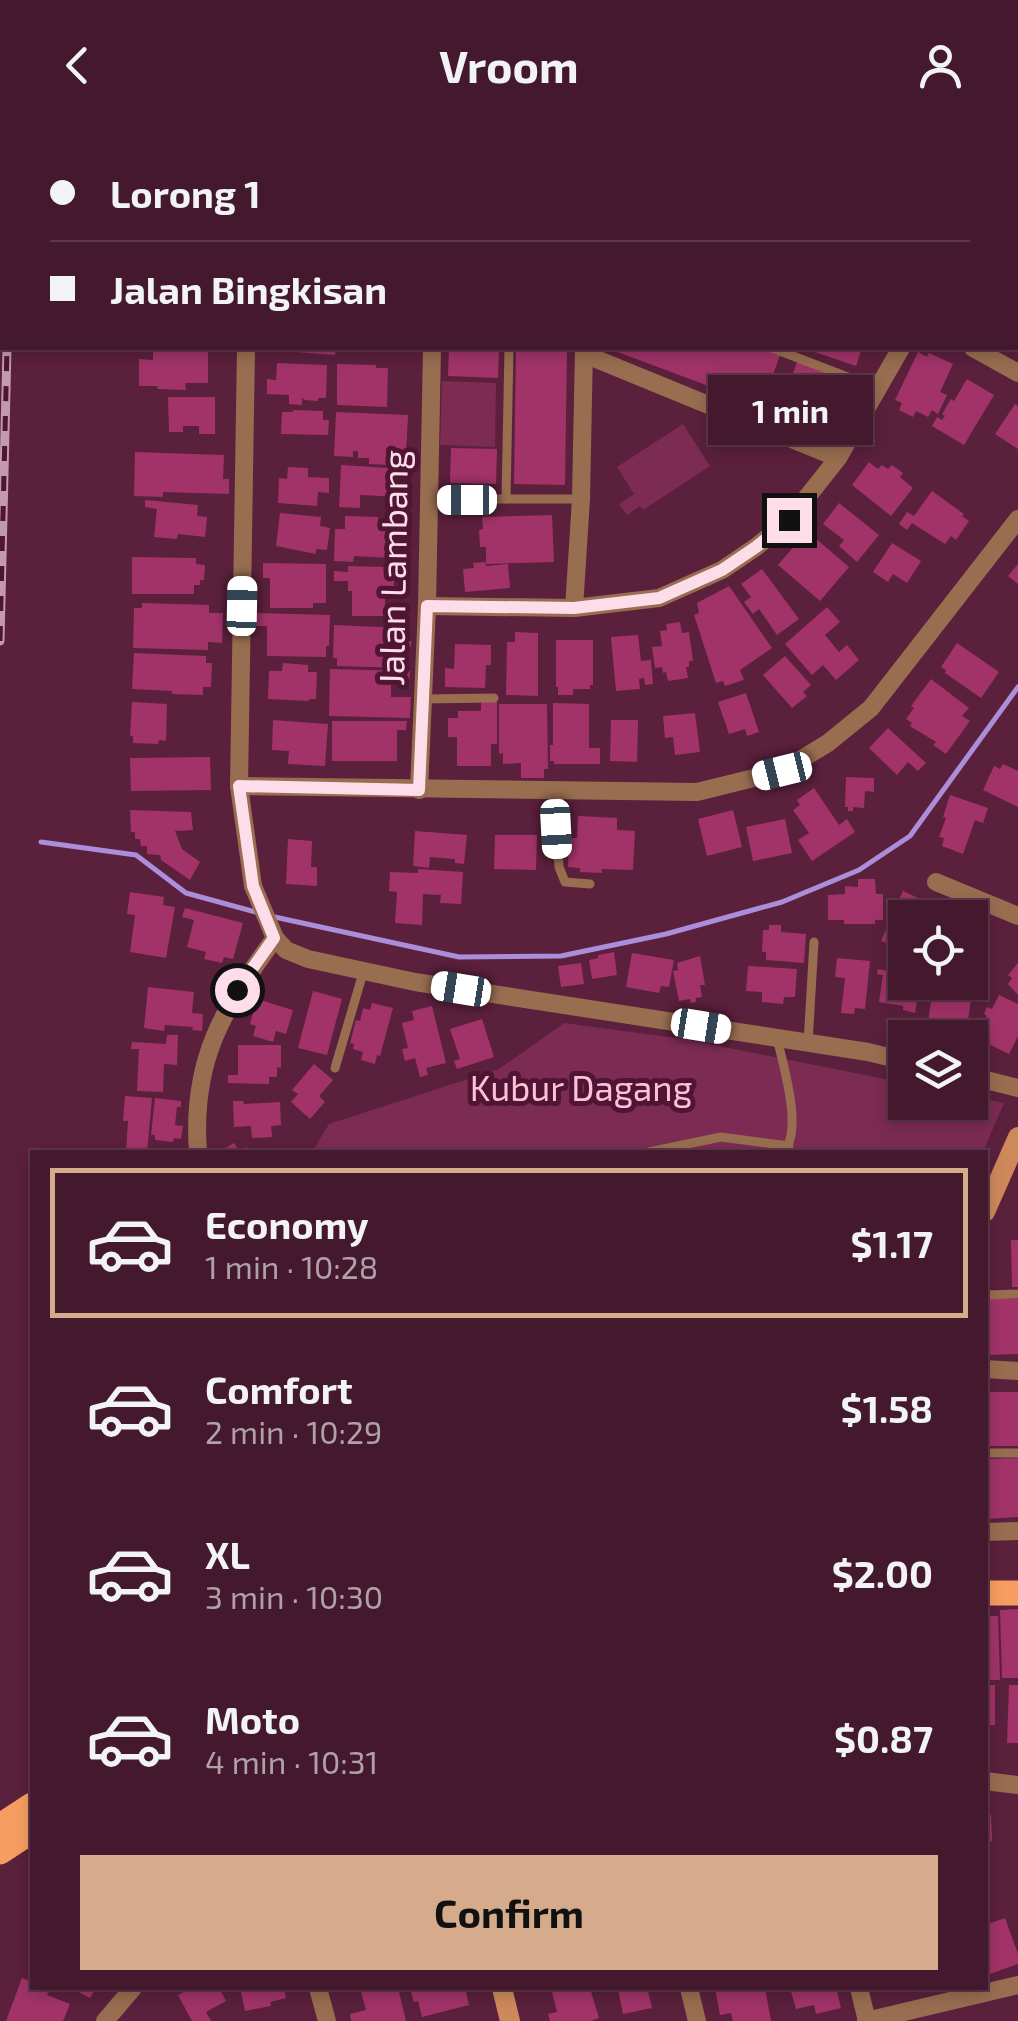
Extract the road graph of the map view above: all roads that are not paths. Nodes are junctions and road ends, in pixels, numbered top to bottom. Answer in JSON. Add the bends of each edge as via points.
{"nodes":[{"id":1,"x":246,"y":350,"type":"edge"},
{"id":2,"x":432,"y":350,"type":"edge"},
{"id":3,"x":510,"y":350,"type":"edge"},
{"id":4,"x":777,"y":350,"type":"edge"},
{"id":5,"x":901,"y":350,"type":"edge"},
{"id":6,"x":977,"y":350,"type":"edge"},
{"id":7,"x":584,"y":351,"type":"edge"},
{"id":8,"x":1018,"y":373,"type":"edge"},
{"id":9,"x":878,"y":388,"type":"junction"},
{"id":10,"x":838,"y":458,"type":"junction"},
{"id":11,"x":581,"y":498,"type":"junction"},
{"id":12,"x":506,"y":499,"type":"junction"},
{"id":13,"x":429,"y":500,"type":"junction"},
{"id":14,"x":1018,"y":519,"type":"edge"},
{"id":15,"x":427,"y":606,"type":"junction"},
{"id":16,"x":574,"y":608,"type":"junction"},
{"id":17,"x":494,"y":698,"type":"dead end"},
{"id":18,"x":423,"y":699,"type":"junction"},
{"id":19,"x":239,"y":786,"type":"junction"},
{"id":20,"x":419,"y":790,"type":"junction"},
{"id":21,"x":554,"y":791,"type":"junction"},
{"id":22,"x":936,"y":882,"type":"dead end"},
{"id":23,"x":590,"y":884,"type":"dead end"},
{"id":24,"x":1018,"y":916,"type":"edge"},
{"id":25,"x":272,"y":933,"type":"junction"},
{"id":26,"x":814,"y":942,"type":"dead end"},
{"id":27,"x":364,"y":973,"type":"junction"},
{"id":28,"x":777,"y":1038,"type":"junction"},
{"id":29,"x":808,"y":1043,"type":"junction"},
{"id":30,"x":888,"y":1057,"type":"edge"},
{"id":31,"x":335,"y":1068,"type":"dead end"},
{"id":32,"x":988,"y":1080,"type":"edge"},
{"id":33,"x":1018,"y":1088,"type":"edge"},
{"id":34,"x":1018,"y":1137,"type":"edge"},
{"id":35,"x":198,"y":1150,"type":"edge"},
{"id":36,"x":659,"y":1150,"type":"edge"},
{"id":37,"x":786,"y":1150,"type":"edge"},
{"id":38,"x":988,"y":1205,"type":"edge"},
{"id":39,"x":1018,"y":1294,"type":"edge"},
{"id":40,"x":988,"y":1295,"type":"edge"},
{"id":41,"x":988,"y":1369,"type":"edge"},
{"id":42,"x":1018,"y":1371,"type":"edge"},
{"id":43,"x":1018,"y":1453,"type":"edge"},
{"id":44,"x":988,"y":1454,"type":"edge"},
{"id":45,"x":988,"y":1532,"type":"edge"},
{"id":46,"x":1018,"y":1532,"type":"edge"},
{"id":47,"x":988,"y":1781,"type":"edge"},
{"id":48,"x":1018,"y":1785,"type":"edge"},
{"id":49,"x":30,"y":1807,"type":"edge"},
{"id":50,"x":0,"y":1826,"type":"edge"},
{"id":51,"x":30,"y":1832,"type":"edge"},
{"id":52,"x":0,"y":1852,"type":"edge"},
{"id":53,"x":1018,"y":1985,"type":"edge"},
{"id":54,"x":131,"y":1990,"type":"edge"},
{"id":55,"x":319,"y":1990,"type":"edge"},
{"id":56,"x":502,"y":1990,"type":"edge"},
{"id":57,"x":689,"y":1990,"type":"edge"},
{"id":58,"x":858,"y":1990,"type":"edge"},
{"id":59,"x":106,"y":2021,"type":"edge"},
{"id":60,"x":327,"y":2021,"type":"edge"},
{"id":61,"x":510,"y":2021,"type":"edge"},
{"id":62,"x":697,"y":2021,"type":"edge"},
{"id":63,"x":866,"y":2021,"type":"edge"}],
"edges":[{"from":1,"to":19,"type":"street"},
{"from":2,"to":13,"type":"street","name":"Jalan Lambang"},
{"from":3,"to":12,"type":"lane"},
{"from":4,"to":9,"type":"lane"},
{"from":5,"to":9,"type":"street"},
{"from":6,"to":8,"type":"street"},
{"from":7,"to":10,"type":"street"},
{"from":7,"to":11,"type":"street"},
{"from":9,"to":10,"type":"street"},
{"from":10,"to":16,"type":"street","via":[[789,520],[722,570],[659,598]]},
{"from":11,"to":12,"type":"lane"},
{"from":11,"to":16,"type":"street"},
{"from":12,"to":13,"type":"lane"},
{"from":13,"to":15,"type":"street","name":"Jalan Lambang"},
{"from":14,"to":21,"type":"street","via":[[870,708],[782,771],[697,792]]},
{"from":15,"to":16,"type":"street"},
{"from":15,"to":18,"type":"street","name":"Jalan Lambang"},
{"from":17,"to":18,"type":"lane"},
{"from":18,"to":20,"type":"street","name":"Jalan Lambang"},
{"from":19,"to":20,"type":"street"},
{"from":19,"to":25,"type":"street","via":[[253,886]]},
{"from":20,"to":21,"type":"street"},
{"from":21,"to":23,"type":"lane","via":[[559,867],[565,882]]},
{"from":22,"to":24,"type":"street"},
{"from":25,"to":27,"type":"street","via":[[286,950]]},
{"from":25,"to":35,"type":"street","via":[[208,1055]]},
{"from":26,"to":29,"type":"lane"},
{"from":27,"to":28,"type":"street"},
{"from":27,"to":31,"type":"lane"},
{"from":28,"to":29,"type":"street"},
{"from":28,"to":37,"type":"lane","via":[[793,1117]]},
{"from":29,"to":30,"type":"street"},
{"from":32,"to":33,"type":"street"},
{"from":34,"to":38,"type":"street"},
{"from":36,"to":37,"type":"lane","via":[[721,1137]]},
{"from":39,"to":40,"type":"lane"},
{"from":41,"to":42,"type":"street"},
{"from":43,"to":44,"type":"lane"},
{"from":45,"to":46,"type":"street"},
{"from":47,"to":48,"type":"street"},
{"from":49,"to":50,"type":"main road"},
{"from":51,"to":52,"type":"main road"},
{"from":53,"to":63,"type":"street"},
{"from":54,"to":59,"type":"street"},
{"from":55,"to":60,"type":"street"},
{"from":56,"to":61,"type":"street"},
{"from":57,"to":62,"type":"street"},
{"from":58,"to":63,"type":"street"}]}
